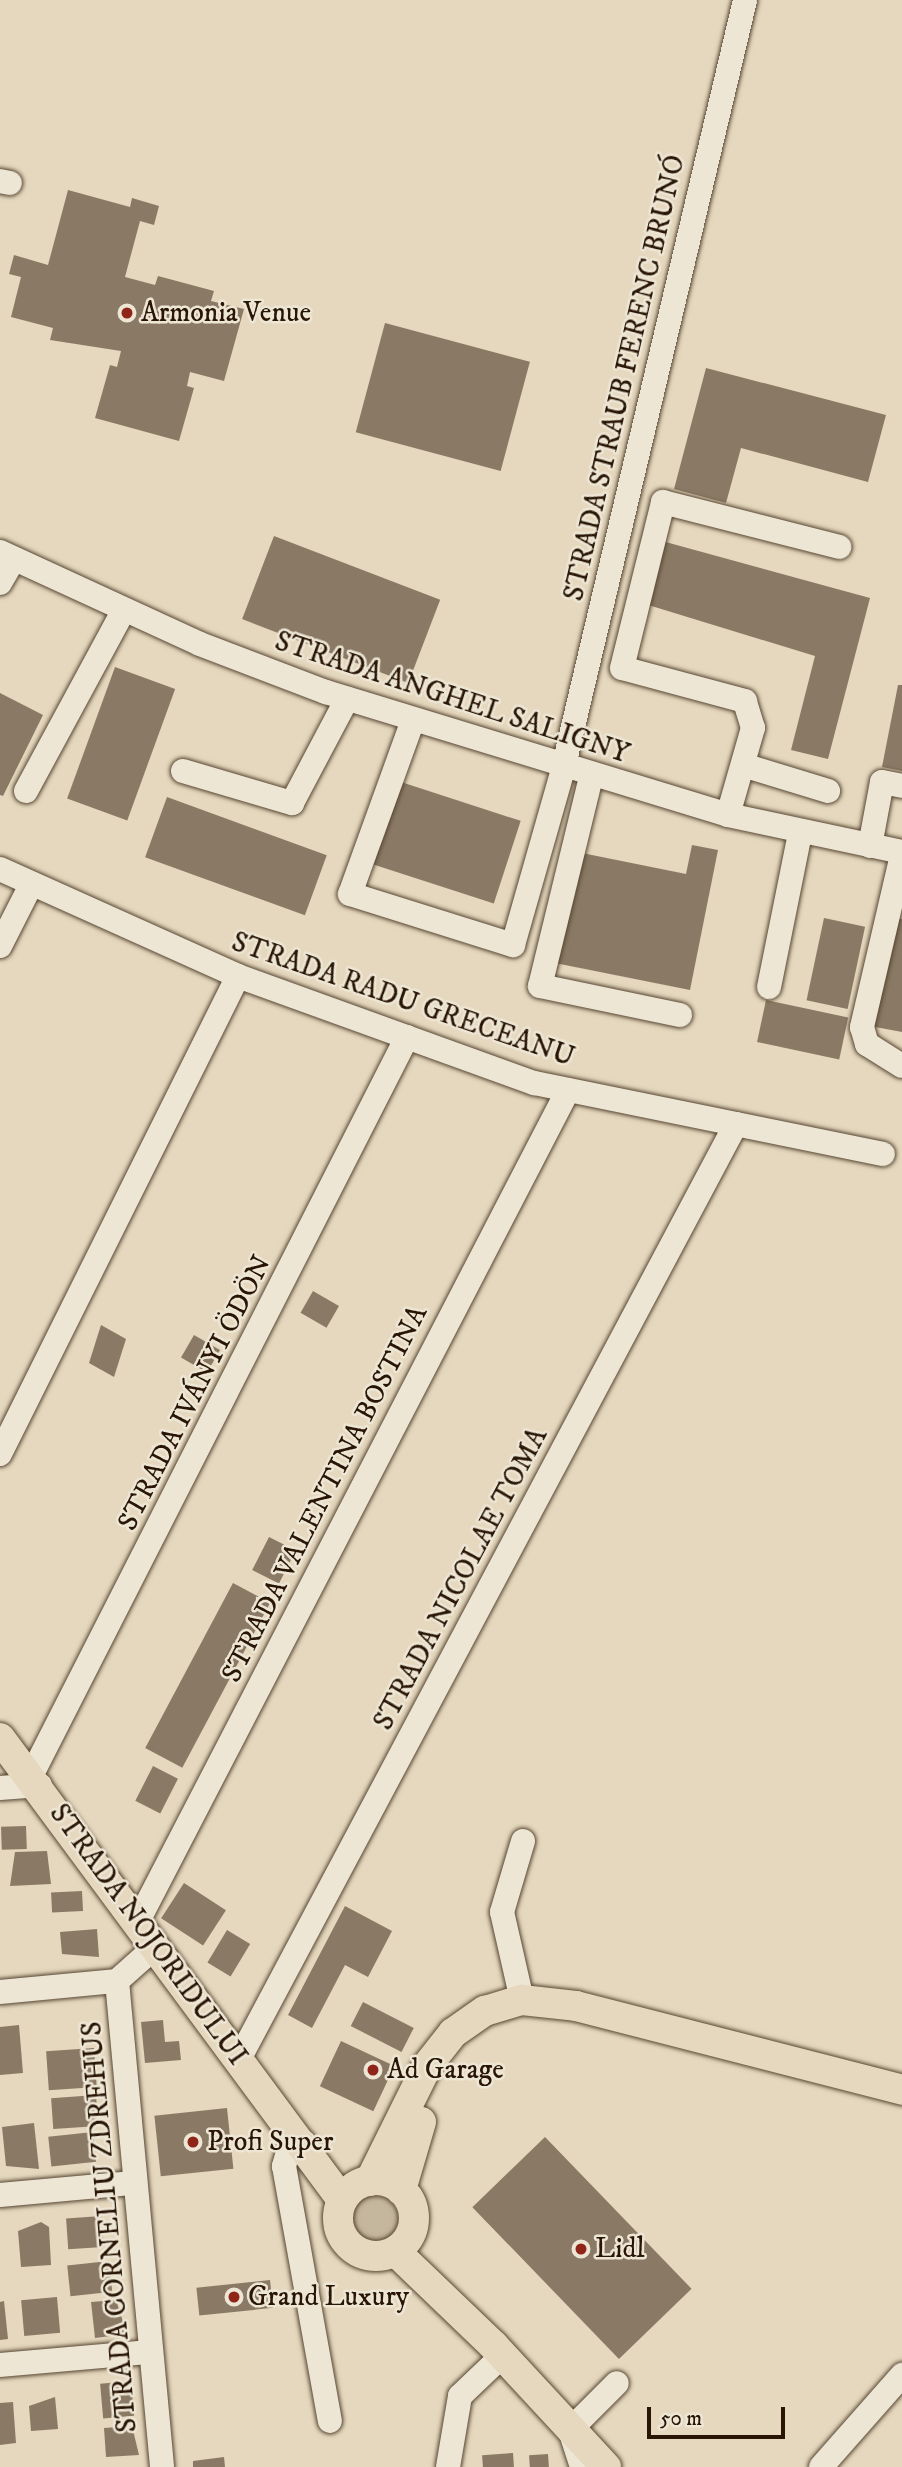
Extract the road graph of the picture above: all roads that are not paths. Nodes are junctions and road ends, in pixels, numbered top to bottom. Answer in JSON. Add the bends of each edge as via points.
{"nodes":[{"id":1,"x":745,"y":0,"type":"edge"},
{"id":2,"x":839,"y":547,"type":"dead end"},
{"id":3,"x":7,"y":555,"type":"edge"},
{"id":4,"x":0,"y":583,"type":"edge"},
{"id":5,"x":124,"y":610,"type":"junction"},
{"id":6,"x":347,"y":699,"type":"junction"},
{"id":7,"x":413,"y":720,"type":"junction"},
{"id":8,"x":743,"y":765,"type":"junction"},
{"id":9,"x":563,"y":769,"type":"junction"},
{"id":10,"x":183,"y":771,"type":"dead end"},
{"id":11,"x":591,"y":777,"type":"junction"},
{"id":12,"x":902,"y":786,"type":"edge"},
{"id":13,"x":828,"y":791,"type":"dead end"},
{"id":14,"x":26,"y":792,"type":"dead end"},
{"id":15,"x":728,"y":815,"type":"junction"},
{"id":16,"x":800,"y":833,"type":"junction"},
{"id":17,"x":870,"y":846,"type":"junction"},
{"id":18,"x":902,"y":854,"type":"edge"},
{"id":19,"x":0,"y":869,"type":"edge"},
{"id":20,"x":31,"y":885,"type":"junction"},
{"id":21,"x":897,"y":904,"type":"edge"},
{"id":22,"x":0,"y":946,"type":"edge"},
{"id":23,"x":238,"y":976,"type":"junction"},
{"id":24,"x":769,"y":986,"type":"dead end"},
{"id":25,"x":680,"y":1015,"type":"dead end"},
{"id":26,"x":407,"y":1037,"type":"junction"},
{"id":27,"x":902,"y":1066,"type":"edge"},
{"id":28,"x":568,"y":1090,"type":"junction"},
{"id":29,"x":736,"y":1124,"type":"junction"},
{"id":30,"x":883,"y":1154,"type":"dead end"},
{"id":31,"x":0,"y":1454,"type":"edge"},
{"id":32,"x":0,"y":1738,"type":"edge"},
{"id":33,"x":36,"y":1779,"type":"junction"},
{"id":34,"x":0,"y":1788,"type":"edge"},
{"id":35,"x":523,"y":1841,"type":"dead end"},
{"id":36,"x":145,"y":1937,"type":"junction"},
{"id":37,"x":117,"y":1981,"type":"junction"},
{"id":38,"x":0,"y":1992,"type":"edge"},
{"id":39,"x":522,"y":2000,"type":"junction"},
{"id":40,"x":441,"y":2048,"type":"junction"},
{"id":41,"x":238,"y":2061,"type":"junction"},
{"id":42,"x":902,"y":2090,"type":"edge"},
{"id":43,"x":300,"y":2137,"type":"junction"},
{"id":44,"x":133,"y":2183,"type":"junction"},
{"id":45,"x":357,"y":2188,"type":"junction"},
{"id":46,"x":401,"y":2190,"type":"junction"},
{"id":47,"x":0,"y":2195,"type":"edge"},
{"id":48,"x":402,"y":2242,"type":"junction"},
{"id":49,"x":499,"y":2350,"type":"junction"},
{"id":50,"x":149,"y":2352,"type":"junction"},
{"id":51,"x":0,"y":2365,"type":"edge"},
{"id":52,"x":902,"y":2375,"type":"edge"},
{"id":53,"x":617,"y":2383,"type":"dead end"},
{"id":54,"x":330,"y":2421,"type":"dead end"},
{"id":55,"x":570,"y":2430,"type":"junction"},
{"id":56,"x":162,"y":2467,"type":"edge"},
{"id":57,"x":448,"y":2467,"type":"edge"},
{"id":58,"x":582,"y":2467,"type":"edge"},
{"id":59,"x":606,"y":2467,"type":"edge"},
{"id":60,"x":821,"y":2467,"type":"edge"}],
"edges":[{"from":1,"to":9,"type":"street","name":"STRADA STRAUB FERENC BRUNÓ"},
{"from":2,"to":8,"type":"street","via":[[663,502],[622,668],[745,701],[753,728]]},
{"from":3,"to":4,"type":"street"},
{"from":3,"to":5,"type":"street","name":"STRADA ANGHEL SALIGNY"},
{"from":5,"to":6,"type":"street","name":"STRADA ANGHEL SALIGNY"},
{"from":5,"to":14,"type":"street"},
{"from":6,"to":7,"type":"street","name":"STRADA ANGHEL SALIGNY"},
{"from":6,"to":10,"type":"street","via":[[292,803]]},
{"from":7,"to":9,"type":"street","name":"STRADA ANGHEL SALIGNY"},
{"from":7,"to":9,"type":"street","name":"STRADA STRAUB FERENC BRUNÓ","via":[[350,894],[513,945]]},
{"from":8,"to":13,"type":"street"},
{"from":8,"to":15,"type":"street"},
{"from":9,"to":11,"type":"street","name":"STRADA ANGHEL SALIGNY"},
{"from":11,"to":15,"type":"street","name":"STRADA ANGHEL SALIGNY"},
{"from":11,"to":25,"type":"street","via":[[540,986]]},
{"from":12,"to":17,"type":"street","via":[[883,782]]},
{"from":15,"to":16,"type":"street","name":"STRADA ANGHEL SALIGNY"},
{"from":16,"to":17,"type":"street","name":"STRADA ANGHEL SALIGNY"},
{"from":16,"to":24,"type":"street"},
{"from":17,"to":18,"type":"street","name":"STRADA ANGHEL SALIGNY"},
{"from":18,"to":21,"type":"street"},
{"from":19,"to":20,"type":"street","name":"STRADA RADU GRECEANU"},
{"from":20,"to":22,"type":"street"},
{"from":20,"to":23,"type":"street","name":"STRADA RADU GRECEANU"},
{"from":21,"to":27,"type":"street","via":[[863,1037]]},
{"from":23,"to":26,"type":"street","name":"STRADA RADU GRECEANU"},
{"from":23,"to":31,"type":"street"},
{"from":26,"to":28,"type":"street","name":"STRADA RADU GRECEANU"},
{"from":26,"to":33,"type":"street","name":"STRADA IVÁNYI ÖDÖN"},
{"from":28,"to":29,"type":"street","name":"STRADA RADU GRECEANU"},
{"from":28,"to":36,"type":"street","name":"STRADA VALENTINA BOSTINA"},
{"from":29,"to":30,"type":"street","name":"STRADA RADU GRECEANU"},
{"from":29,"to":41,"type":"street","name":"STRADA NICOLAE TOMA"},
{"from":32,"to":33,"type":"main road","name":"STRADA NOJORIDULUI"},
{"from":33,"to":34,"type":"street"},
{"from":33,"to":36,"type":"main road","name":"STRADA NOJORIDULUI"},
{"from":35,"to":39,"type":"street","via":[[502,1912]]},
{"from":36,"to":37,"type":"street"},
{"from":36,"to":41,"type":"main road","name":"STRADA NOJORIDULUI"},
{"from":37,"to":38,"type":"street"},
{"from":37,"to":44,"type":"street","name":"STRADA CORNELIU ZDREHUS"},
{"from":39,"to":40,"type":"main road","via":[[485,2011]]},
{"from":39,"to":42,"type":"main road","via":[[576,2006]]},
{"from":40,"to":45,"type":"main road"},
{"from":40,"to":46,"type":"main road"},
{"from":41,"to":43,"type":"main road","name":"STRADA NOJORIDULUI"},
{"from":43,"to":45,"type":"main road","name":"STRADA NOJORIDULUI"},
{"from":43,"to":54,"type":"street","via":[[284,2166]]},
{"from":44,"to":47,"type":"street"},
{"from":44,"to":50,"type":"street","name":"STRADA CORNELIU ZDREHUS"},
{"from":45,"to":46,"type":"main road"},
{"from":45,"to":48,"type":"main road","via":[[338,2224],[349,2245],[371,2256]]},
{"from":46,"to":48,"type":"main road","via":[[412,2211]]},
{"from":48,"to":49,"type":"main road"},
{"from":49,"to":55,"type":"main road"},
{"from":49,"to":57,"type":"street","via":[[460,2396]]},
{"from":50,"to":51,"type":"street"},
{"from":50,"to":56,"type":"street","name":"STRADA CORNELIU ZDREHUS"},
{"from":52,"to":60,"type":"street"},
{"from":53,"to":55,"type":"street"},
{"from":55,"to":58,"type":"street"},
{"from":55,"to":59,"type":"main road"}]}
